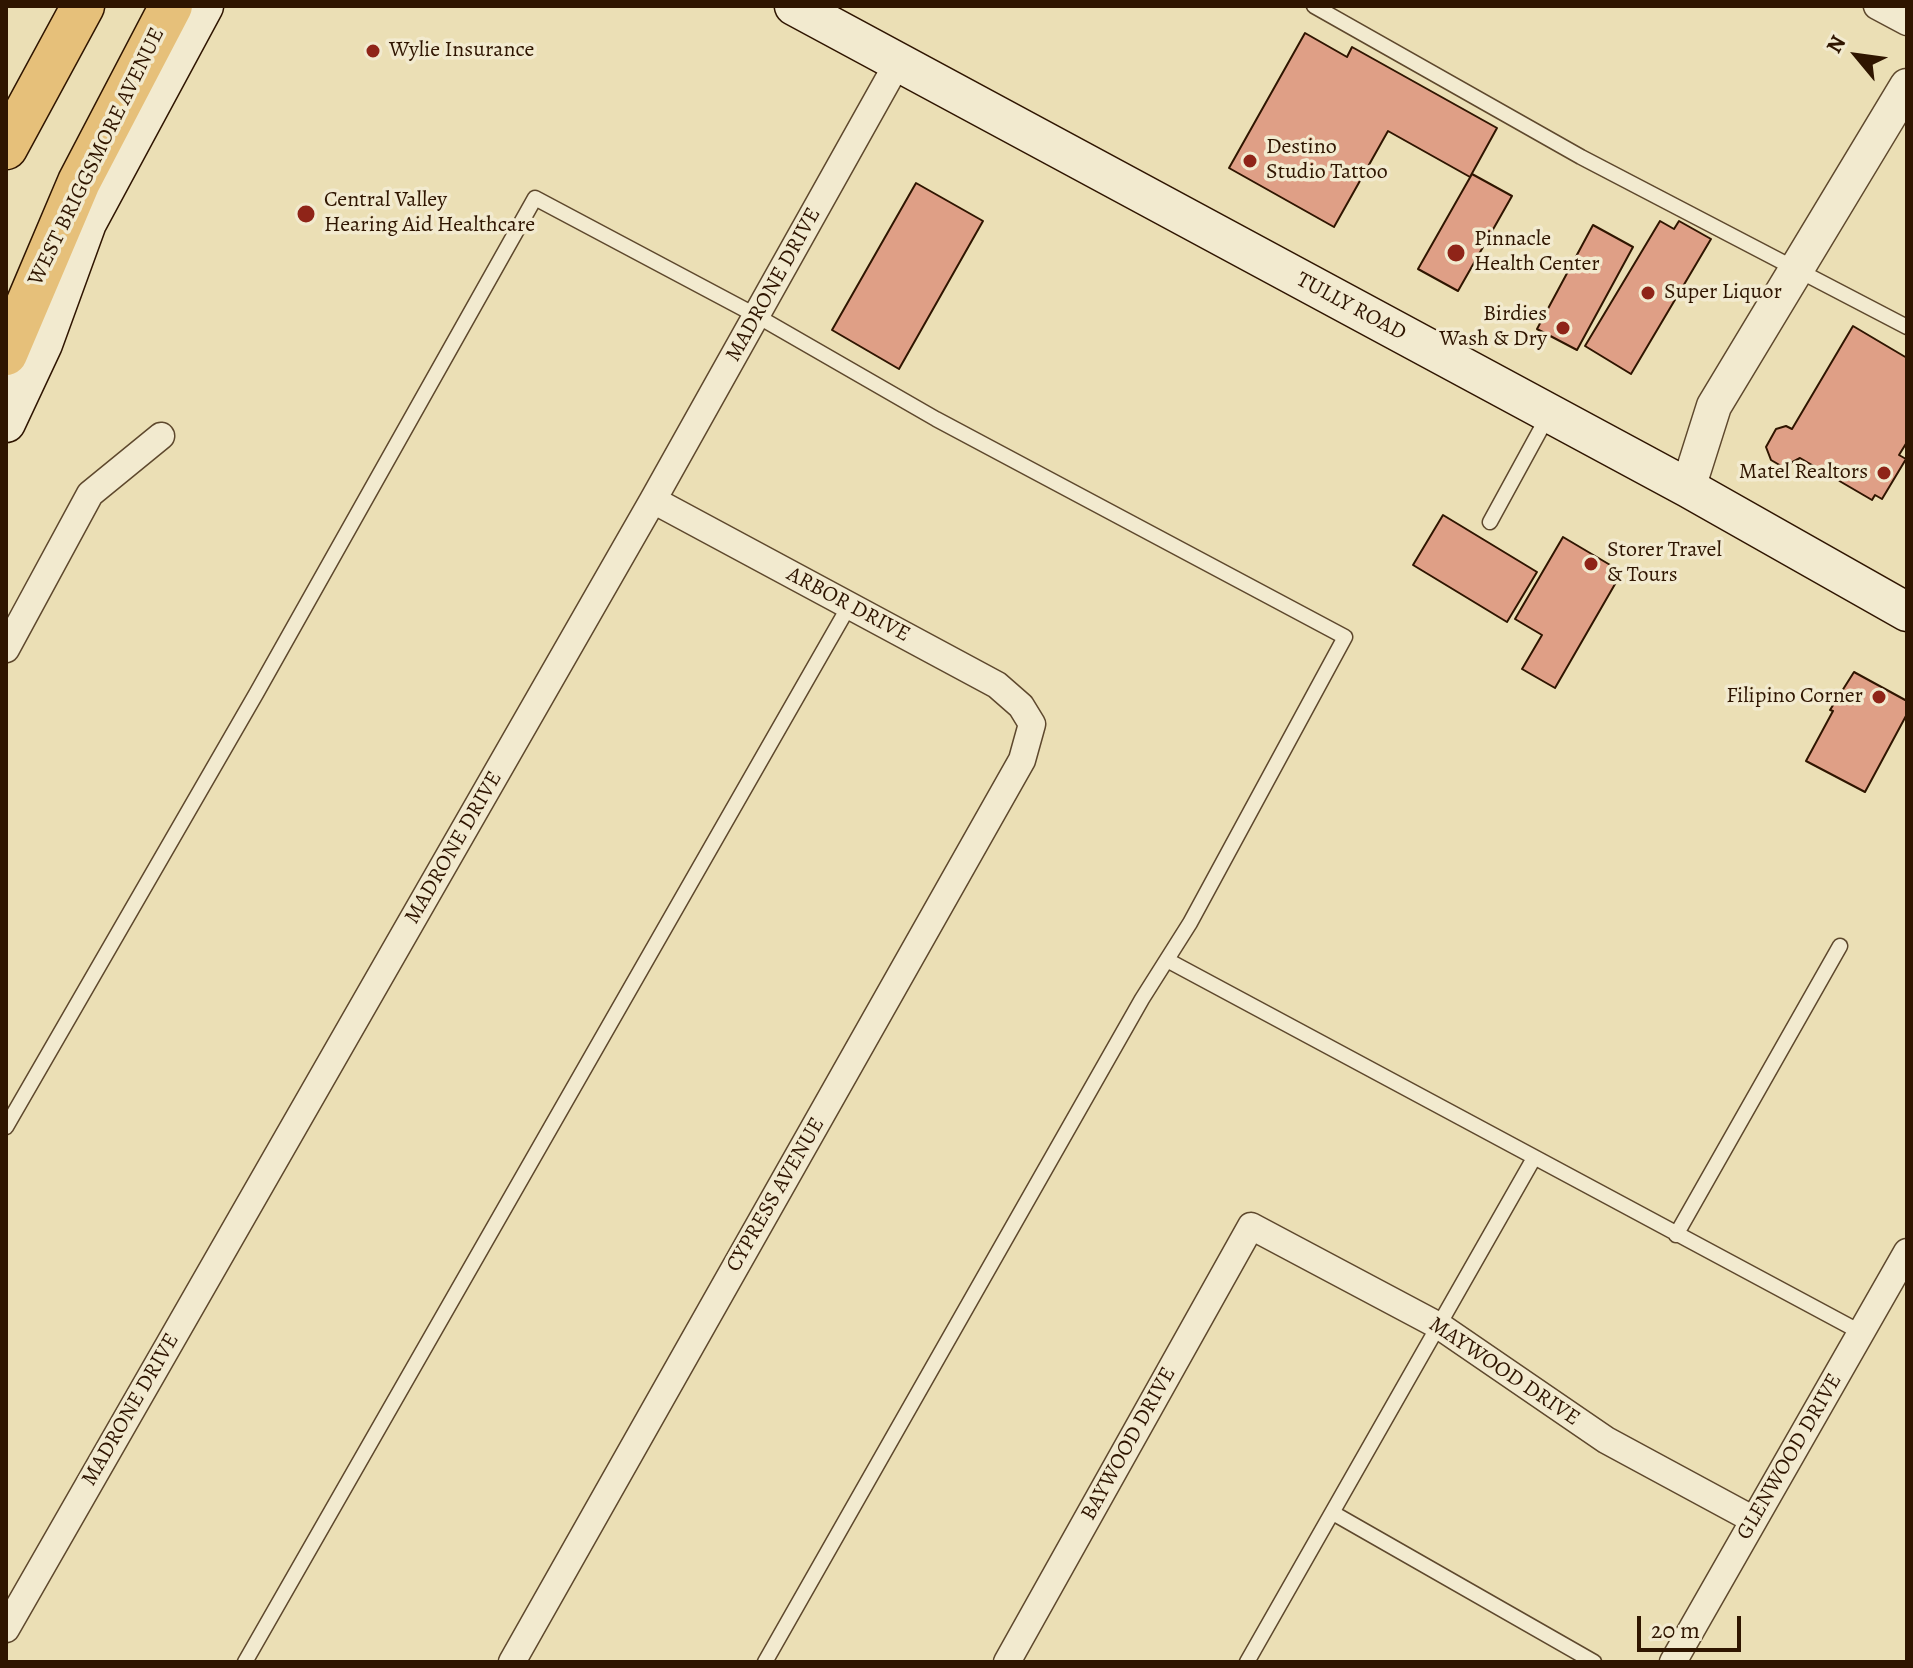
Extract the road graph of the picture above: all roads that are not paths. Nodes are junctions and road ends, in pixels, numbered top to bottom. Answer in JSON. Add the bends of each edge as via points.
{"nodes":[{"id":1,"x":83,"y":6,"type":"edge"},
{"id":2,"x":171,"y":6,"type":"edge"},
{"id":3,"x":204,"y":6,"type":"edge"},
{"id":4,"x":794,"y":6,"type":"edge"},
{"id":5,"x":1314,"y":6,"type":"edge"},
{"id":6,"x":1877,"y":6,"type":"edge"},
{"id":7,"x":1907,"y":22,"type":"edge"},
{"id":8,"x":897,"y":64,"type":"junction"},
{"id":9,"x":1907,"y":86,"type":"edge"},
{"id":10,"x":6,"y":148,"type":"edge"},
{"id":11,"x":1795,"y":268,"type":"junction"},
{"id":12,"x":757,"y":316,"type":"junction"},
{"id":13,"x":1907,"y":327,"type":"edge"},
{"id":14,"x":6,"y":354,"type":"edge"},
{"id":15,"x":1549,"y":414,"type":"junction"},
{"id":16,"x":6,"y":423,"type":"edge"},
{"id":17,"x":161,"y":436,"type":"dead end"},
{"id":18,"x":1688,"y":488,"type":"junction"},
{"id":19,"x":653,"y":500,"type":"junction"},
{"id":20,"x":1490,"y":522,"type":"dead end"},
{"id":21,"x":849,"y":606,"type":"junction"},
{"id":22,"x":1907,"y":612,"type":"edge"},
{"id":23,"x":6,"y":649,"type":"edge"},
{"id":24,"x":1032,"y":724,"type":"joint"},
{"id":25,"x":1840,"y":946,"type":"dead end"},
{"id":26,"x":1167,"y":960,"type":"junction"},
{"id":27,"x":6,"y":1127,"type":"edge"},
{"id":28,"x":1534,"y":1158,"type":"junction"},
{"id":29,"x":1251,"y":1226,"type":"joint"},
{"id":30,"x":1676,"y":1235,"type":"junction"},
{"id":31,"x":1907,"y":1252,"type":"edge"},
{"id":32,"x":1441,"y":1327,"type":"junction"},
{"id":33,"x":1862,"y":1333,"type":"junction"},
{"id":34,"x":1333,"y":1513,"type":"junction"},
{"id":35,"x":1754,"y":1520,"type":"junction"},
{"id":36,"x":6,"y":1629,"type":"edge"},
{"id":37,"x":245,"y":1662,"type":"edge"},
{"id":38,"x":512,"y":1662,"type":"edge"},
{"id":39,"x":765,"y":1662,"type":"edge"},
{"id":40,"x":1007,"y":1662,"type":"edge"},
{"id":41,"x":1247,"y":1662,"type":"edge"},
{"id":42,"x":1594,"y":1662,"type":"edge"},
{"id":43,"x":1673,"y":1662,"type":"edge"}],
"edges":[{"from":1,"to":10,"type":"main road"},
{"from":2,"to":14,"type":"main road","name":"WEST BRIGGSMORE AVENUE","via":[[79,182]]},
{"from":3,"to":16,"type":"main road","via":[[87,223],[43,344]]},
{"from":4,"to":8,"type":"main road","name":"TULLY ROAD"},
{"from":5,"to":11,"type":"lane","via":[[1581,157]]},
{"from":6,"to":7,"type":"street"},
{"from":8,"to":12,"type":"street","name":"MADRONE DRIVE"},
{"from":8,"to":15,"type":"main road","name":"TULLY ROAD"},
{"from":9,"to":11,"type":"street"},
{"from":11,"to":13,"type":"lane"},
{"from":11,"to":18,"type":"street","via":[[1714,406]]},
{"from":12,"to":19,"type":"street","name":"MADRONE DRIVE"},
{"from":12,"to":26,"type":"lane","via":[[936,419],[1345,637]]},
{"from":12,"to":27,"type":"lane","via":[[535,198]]},
{"from":15,"to":18,"type":"main road","name":"TULLY ROAD"},
{"from":15,"to":20,"type":"lane"},
{"from":17,"to":23,"type":"street","via":[[90,494]]},
{"from":18,"to":22,"type":"main road","name":"TULLY ROAD"},
{"from":19,"to":21,"type":"street","name":"ARBOR DRIVE"},
{"from":19,"to":36,"type":"street","name":"MADRONE DRIVE"},
{"from":21,"to":24,"type":"street","name":"ARBOR DRIVE","via":[[997,685]]},
{"from":21,"to":37,"type":"lane"},
{"from":24,"to":38,"type":"street","name":"CYPRESS AVENUE","via":[[1022,760]]},
{"from":25,"to":30,"type":"lane"},
{"from":26,"to":28,"type":"lane"},
{"from":26,"to":39,"type":"lane"},
{"from":28,"to":30,"type":"lane"},
{"from":28,"to":32,"type":"lane"},
{"from":29,"to":32,"type":"street","name":"MAYWOOD DRIVE"},
{"from":29,"to":40,"type":"street","name":"BAYWOOD DRIVE"},
{"from":30,"to":33,"type":"lane"},
{"from":31,"to":33,"type":"street","name":"GLENWOOD DRIVE"},
{"from":32,"to":34,"type":"lane"},
{"from":32,"to":35,"type":"street","name":"MAYWOOD DRIVE","via":[[1606,1440]]},
{"from":33,"to":35,"type":"street","name":"GLENWOOD DRIVE"},
{"from":34,"to":41,"type":"lane"},
{"from":34,"to":42,"type":"lane"},
{"from":35,"to":43,"type":"street","name":"GLENWOOD DRIVE"}]}
